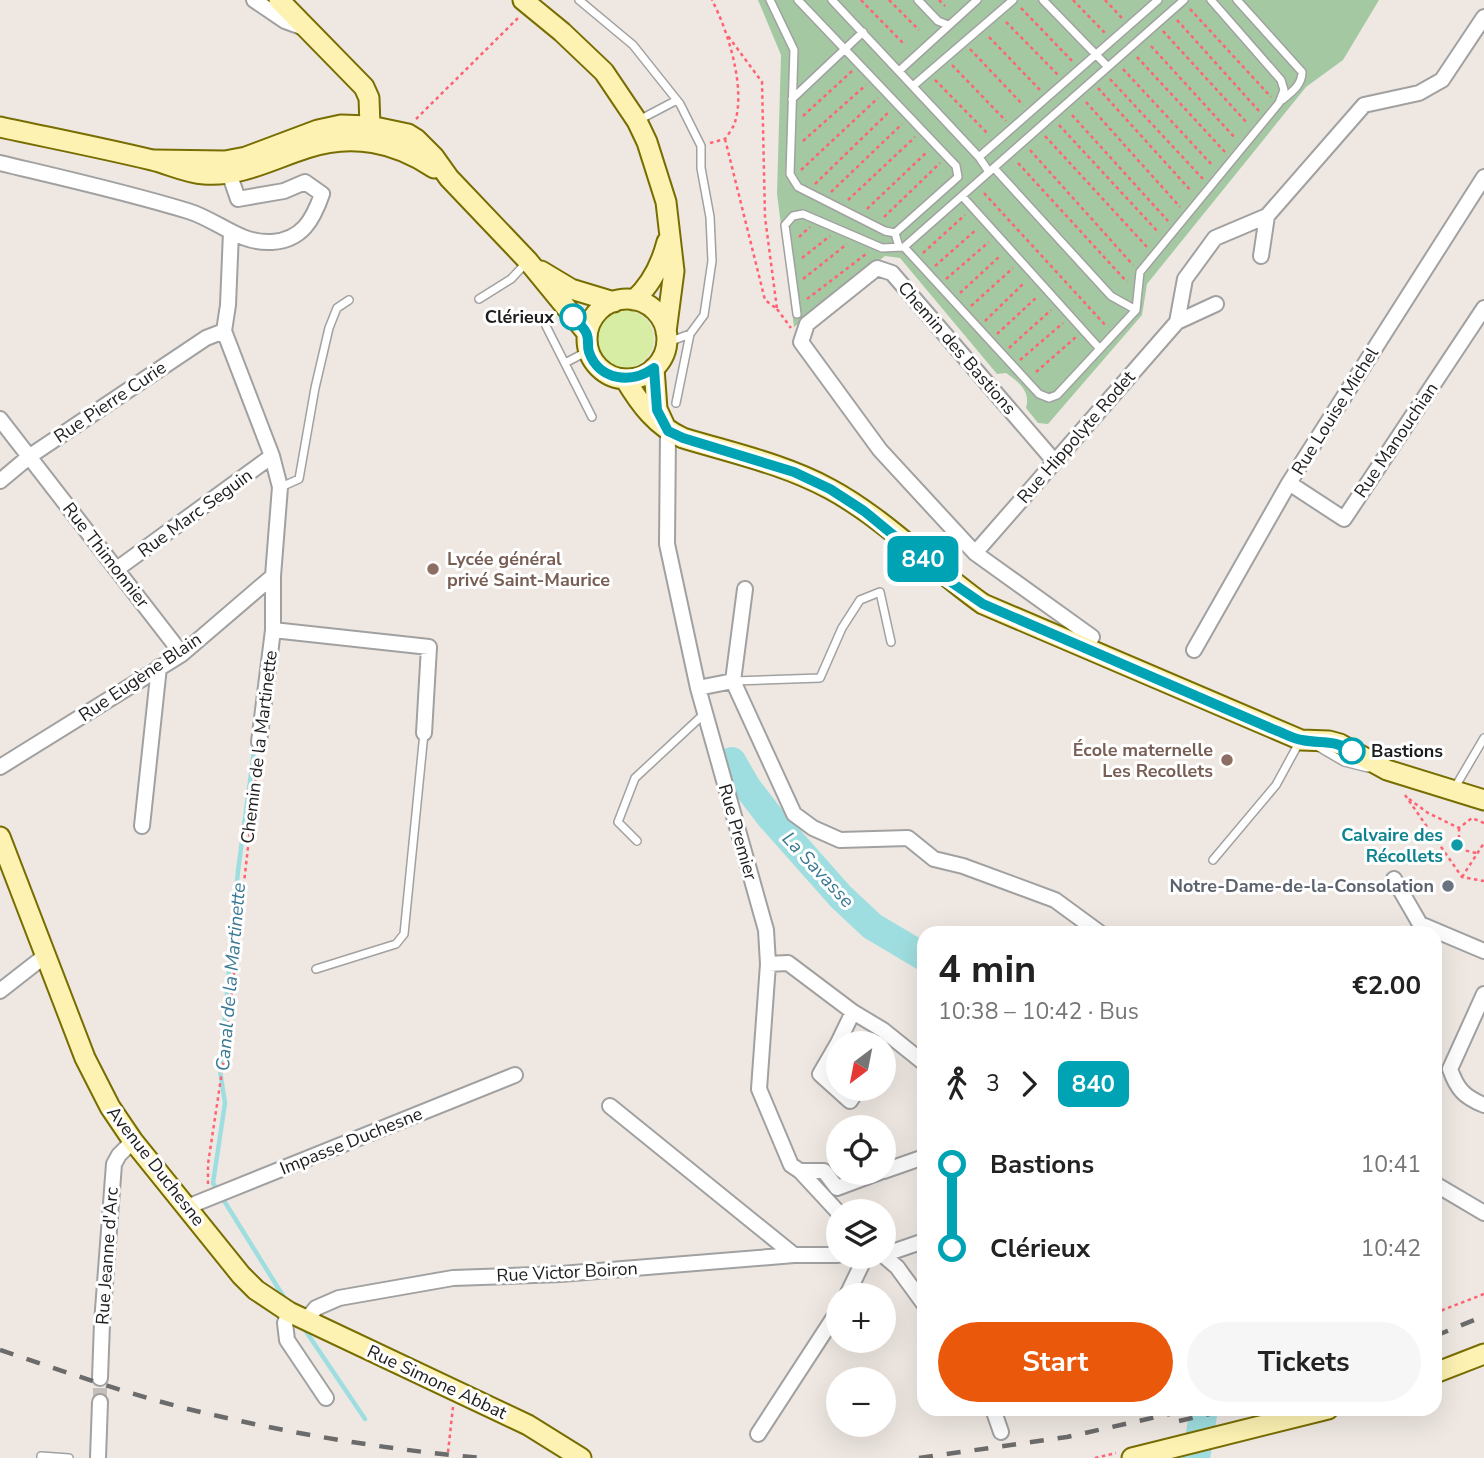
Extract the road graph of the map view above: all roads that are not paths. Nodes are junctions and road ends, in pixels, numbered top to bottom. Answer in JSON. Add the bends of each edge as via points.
{"nodes":[{"id":1,"x":254,"y":0,"type":"edge"},
{"id":2,"x":279,"y":0,"type":"edge"},
{"id":3,"x":579,"y":0,"type":"edge"},
{"id":4,"x":770,"y":0,"type":"edge"},
{"id":5,"x":798,"y":0,"type":"edge"},
{"id":6,"x":832,"y":0,"type":"edge"},
{"id":7,"x":918,"y":0,"type":"edge"},
{"id":8,"x":977,"y":0,"type":"edge"},
{"id":9,"x":1014,"y":0,"type":"edge"},
{"id":10,"x":1043,"y":0,"type":"edge"},
{"id":11,"x":1158,"y":0,"type":"edge"},
{"id":12,"x":1212,"y":0,"type":"edge"},
{"id":13,"x":1237,"y":0,"type":"edge"},
{"id":14,"x":1184,"y":1,"type":"edge"},
{"id":15,"x":526,"y":3,"type":"edge"},
{"id":16,"x":1484,"y":18,"type":"edge"},
{"id":17,"x":948,"y":25,"type":"junction"},
{"id":18,"x":309,"y":30,"type":"junction"},
{"id":19,"x":863,"y":32,"type":"junction"},
{"id":20,"x":846,"y":50,"type":"junction"},
{"id":21,"x":1096,"y":54,"type":"junction"},
{"id":22,"x":1106,"y":69,"type":"junction"},
{"id":23,"x":899,"y":71,"type":"junction"},
{"id":24,"x":913,"y":86,"type":"junction"},
{"id":25,"x":792,"y":99,"type":"junction"},
{"id":26,"x":677,"y":100,"type":"junction"},
{"id":27,"x":1279,"y":103,"type":"junction"},
{"id":28,"x":637,"y":121,"type":"junction"},
{"id":29,"x":0,"y":127,"type":"edge"},
{"id":30,"x":366,"y":133,"type":"junction"},
{"id":31,"x":275,"y":146,"type":"junction"},
{"id":32,"x":979,"y":157,"type":"junction"},
{"id":33,"x":154,"y":160,"type":"junction"},
{"id":34,"x":0,"y":163,"type":"edge"},
{"id":35,"x":992,"y":170,"type":"junction"},
{"id":36,"x":229,"y":173,"type":"junction"},
{"id":37,"x":1484,"y":177,"type":"edge"},
{"id":38,"x":449,"y":178,"type":"junction"},
{"id":39,"x":962,"y":196,"type":"junction"},
{"id":40,"x":1267,"y":216,"type":"junction"},
{"id":41,"x":231,"y":232,"type":"junction"},
{"id":42,"x":895,"y":233,"type":"junction"},
{"id":43,"x":670,"y":234,"type":"junction"},
{"id":44,"x":902,"y":247,"type":"junction"},
{"id":45,"x":1261,"y":256,"type":"dead end"},
{"id":46,"x":528,"y":261,"type":"junction"},
{"id":47,"x":479,"y":299,"type":"dead end"},
{"id":48,"x":349,"y":300,"type":"dead end"},
{"id":49,"x":634,"y":300,"type":"junction"},
{"id":50,"x":614,"y":302,"type":"junction"},
{"id":51,"x":1216,"y":304,"type":"dead end"},
{"id":52,"x":1484,"y":307,"type":"edge"},
{"id":53,"x":1136,"y":310,"type":"junction"},
{"id":54,"x":797,"y":311,"type":"road end"},
{"id":55,"x":1177,"y":321,"type":"junction"},
{"id":56,"x":546,"y":326,"type":"dead end"},
{"id":57,"x":224,"y":331,"type":"junction"},
{"id":58,"x":690,"y":334,"type":"junction"},
{"id":59,"x":666,"y":337,"type":"junction"},
{"id":60,"x":588,"y":342,"type":"junction"},
{"id":61,"x":1100,"y":349,"type":"junction"},
{"id":62,"x":565,"y":363,"type":"junction"},
{"id":63,"x":654,"y":368,"type":"junction"},
{"id":64,"x":625,"y":379,"type":"junction"},
{"id":65,"x":677,"y":403,"type":"dead end"},
{"id":66,"x":592,"y":416,"type":"dead end"},
{"id":67,"x":0,"y":419,"type":"edge"},
{"id":68,"x":668,"y":431,"type":"junction"},
{"id":69,"x":30,"y":456,"type":"junction"},
{"id":70,"x":272,"y":456,"type":"junction"},
{"id":71,"x":1055,"y":462,"type":"junction"},
{"id":72,"x":0,"y":481,"type":"edge"},
{"id":73,"x":1289,"y":483,"type":"junction"},
{"id":74,"x":280,"y":488,"type":"junction"},
{"id":75,"x":975,"y":553,"type":"junction"},
{"id":76,"x":117,"y":569,"type":"junction"},
{"id":77,"x":273,"y":576,"type":"junction"},
{"id":78,"x":745,"y":589,"type":"dead end"},
{"id":79,"x":273,"y":630,"type":"junction"},
{"id":80,"x":891,"y":642,"type":"dead end"},
{"id":81,"x":1085,"y":649,"type":"junction"},
{"id":82,"x":1194,"y":650,"type":"dead end"},
{"id":83,"x":182,"y":654,"type":"junction"},
{"id":84,"x":159,"y":667,"type":"junction"},
{"id":85,"x":733,"y":681,"type":"junction"},
{"id":86,"x":698,"y":688,"type":"junction"},
{"id":87,"x":705,"y":713,"type":"junction"},
{"id":88,"x":424,"y":733,"type":"joint"},
{"id":89,"x":1484,"y":738,"type":"edge"},
{"id":90,"x":1305,"y":741,"type":"junction"},
{"id":91,"x":260,"y":743,"type":"road end"},
{"id":92,"x":0,"y":767,"type":"edge"},
{"id":93,"x":1453,"y":791,"type":"junction"},
{"id":94,"x":1484,"y":800,"type":"edge"},
{"id":95,"x":142,"y":827,"type":"dead end"},
{"id":96,"x":0,"y":837,"type":"edge"},
{"id":97,"x":638,"y":841,"type":"dead end"},
{"id":98,"x":1213,"y":860,"type":"dead end"},
{"id":99,"x":1394,"y":879,"type":"dead end"},
{"id":100,"x":1090,"y":926,"type":"edge"},
{"id":101,"x":1425,"y":926,"type":"edge"},
{"id":102,"x":1442,"y":933,"type":"edge"},
{"id":103,"x":1484,"y":951,"type":"edge"},
{"id":104,"x":46,"y":955,"type":"junction"},
{"id":105,"x":768,"y":964,"type":"junction"},
{"id":106,"x":316,"y":969,"type":"dead end"},
{"id":107,"x":0,"y":991,"type":"edge"},
{"id":108,"x":1484,"y":994,"type":"edge"},
{"id":109,"x":853,"y":1012,"type":"junction"},
{"id":110,"x":845,"y":1031,"type":"edge"},
{"id":111,"x":917,"y":1057,"type":"edge"},
{"id":112,"x":826,"y":1066,"type":"edge"},
{"id":113,"x":515,"y":1075,"type":"dead end"},
{"id":114,"x":826,"y":1079,"type":"edge"},
{"id":115,"x":1484,"y":1105,"type":"edge"},
{"id":116,"x":610,"y":1106,"type":"dead end"},
{"id":117,"x":133,"y":1141,"type":"junction"},
{"id":118,"x":917,"y":1160,"type":"edge"},
{"id":119,"x":896,"y":1167,"type":"edge"},
{"id":120,"x":800,"y":1171,"type":"junction"},
{"id":121,"x":826,"y":1174,"type":"edge"},
{"id":122,"x":1442,"y":1188,"type":"edge"},
{"id":123,"x":826,"y":1199,"type":"edge"},
{"id":124,"x":187,"y":1207,"type":"junction"},
{"id":125,"x":1484,"y":1213,"type":"edge"},
{"id":126,"x":917,"y":1243,"type":"edge"},
{"id":127,"x":896,"y":1251,"type":"edge"},
{"id":128,"x":794,"y":1255,"type":"junction"},
{"id":129,"x":826,"y":1255,"type":"edge"},
{"id":130,"x":896,"y":1266,"type":"edge"},
{"id":131,"x":917,"y":1294,"type":"edge"},
{"id":132,"x":297,"y":1316,"type":"junction"},
{"id":133,"x":826,"y":1329,"type":"edge"},
{"id":134,"x":1484,"y":1354,"type":"edge"},
{"id":135,"x":1442,"y":1370,"type":"edge"},
{"id":136,"x":100,"y":1378,"type":"tunnel mouth"},
{"id":137,"x":326,"y":1398,"type":"dead end"},
{"id":138,"x":100,"y":1402,"type":"tunnel mouth"},
{"id":139,"x":995,"y":1416,"type":"edge"},
{"id":140,"x":1301,"y":1416,"type":"edge"},
{"id":141,"x":1001,"y":1432,"type":"dead end"},
{"id":142,"x":758,"y":1434,"type":"dead end"},
{"id":143,"x":41,"y":1458,"type":"edge"},
{"id":144,"x":69,"y":1458,"type":"edge"},
{"id":145,"x":98,"y":1458,"type":"edge"},
{"id":146,"x":581,"y":1458,"type":"edge"},
{"id":147,"x":1132,"y":1458,"type":"edge"}],
"edges":[{"from":1,"to":18,"type":"street","via":[[285,21]]},
{"from":2,"to":18,"type":"main road"},
{"from":3,"to":26,"type":"lane","via":[[634,46]]},
{"from":4,"to":25,"type":"lane","via":[[794,50]]},
{"from":5,"to":20,"type":"lane"},
{"from":6,"to":19,"type":"lane"},
{"from":7,"to":17,"type":"lane"},
{"from":8,"to":17,"type":"lane"},
{"from":9,"to":24,"type":"lane"},
{"from":10,"to":21,"type":"lane"},
{"from":11,"to":21,"type":"lane"},
{"from":12,"to":27,"type":"lane","via":[[1281,80],[1284,90]]},
{"from":13,"to":27,"type":"lane","via":[[1302,72],[1296,89]]},
{"from":14,"to":22,"type":"lane"},
{"from":15,"to":28,"type":"main road","via":[[604,72]]},
{"from":16,"to":40,"type":"street","via":[[1443,80],[1419,93],[1364,105]]},
{"from":17,"to":23,"type":"lane"},
{"from":18,"to":30,"type":"main road","via":[[364,88],[369,98]]},
{"from":19,"to":20,"type":"lane"},
{"from":19,"to":23,"type":"lane"},
{"from":20,"to":25,"type":"lane"},
{"from":20,"to":42,"type":"lane","via":[[956,166],[958,177]]},
{"from":21,"to":22,"type":"lane"},
{"from":21,"to":32,"type":"lane"},
{"from":22,"to":35,"type":"lane"},
{"from":23,"to":24,"type":"lane"},
{"from":24,"to":32,"type":"lane"},
{"from":25,"to":42,"type":"lane","via":[[790,174],[798,187]]},
{"from":26,"to":28,"type":"lane"},
{"from":26,"to":58,"type":"lane","via":[[701,146],[710,217],[712,261],[704,315]]},
{"from":27,"to":53,"type":"lane","via":[[1140,272]]},
{"from":28,"to":43,"type":"main road","via":[[662,185]]},
{"from":29,"to":33,"type":"main road"},
{"from":30,"to":31,"type":"main road","via":[[341,125]]},
{"from":30,"to":36,"type":"main road"},
{"from":30,"to":38,"type":"main road","via":[[403,149]]},
{"from":30,"to":38,"type":"main road","via":[[408,134]]},
{"from":31,"to":33,"type":"main road","via":[[225,161]]},
{"from":31,"to":36,"type":"street","via":[[235,164]]},
{"from":32,"to":35,"type":"lane"},
{"from":33,"to":36,"type":"main road","via":[[200,174]]},
{"from":34,"to":41,"type":"street","via":[[191,212]]},
{"from":35,"to":39,"type":"lane"},
{"from":35,"to":53,"type":"lane","via":[[1111,296]]},
{"from":36,"to":41,"type":"street","via":[[238,199],[284,191],[305,182],[322,194],[299,235],[253,242]]},
{"from":37,"to":73,"type":"street","name":"Rue Louise Michel"},
{"from":38,"to":46,"type":"main road"},
{"from":39,"to":44,"type":"lane"},
{"from":39,"to":61,"type":"lane"},
{"from":40,"to":45,"type":"street"},
{"from":40,"to":55,"type":"street","via":[[1215,238],[1185,279]]},
{"from":41,"to":57,"type":"street"},
{"from":42,"to":44,"type":"lane"},
{"from":43,"to":49,"type":"main road","via":[[660,265]]},
{"from":43,"to":59,"type":"main road","via":[[674,271]]},
{"from":44,"to":54,"type":"lane","via":[[877,246],[803,215],[793,216],[785,225]]},
{"from":44,"to":61,"type":"lane","via":[[1039,394],[1057,395]]},
{"from":46,"to":47,"type":"lane","via":[[511,279]]},
{"from":46,"to":50,"type":"main road","via":[[571,289]]},
{"from":46,"to":60,"type":"main road"},
{"from":48,"to":74,"type":"lane","via":[[337,308],[329,328],[299,480]]},
{"from":49,"to":50,"type":"main road"},
{"from":49,"to":59,"type":"main road","via":[[655,311]]},
{"from":50,"to":60,"type":"main road","via":[[596,314]]},
{"from":51,"to":55,"type":"street","name":"Rue Hippolyte Rodet"},
{"from":52,"to":73,"type":"street","name":"Rue Manouchian","via":[[1344,519]]},
{"from":53,"to":61,"type":"lane"},
{"from":55,"to":71,"type":"street","name":"Rue Hippolyte Rodet"},
{"from":56,"to":62,"type":"lane"},
{"from":57,"to":69,"type":"street","name":"Rue Pierre Curie","via":[[206,338]]},
{"from":57,"to":70,"type":"street","name":"Chemin de la Martinette"},
{"from":58,"to":59,"type":"lane"},
{"from":58,"to":65,"type":"lane"},
{"from":59,"to":63,"type":"main road","via":[[664,352]]},
{"from":60,"to":62,"type":"lane"},
{"from":60,"to":64,"type":"main road","via":[[601,370]]},
{"from":62,"to":66,"type":"lane"},
{"from":63,"to":64,"type":"main road"},
{"from":63,"to":68,"type":"main road","via":[[657,410]]},
{"from":64,"to":68,"type":"main road","via":[[648,414]]},
{"from":67,"to":69,"type":"street","name":"Rue Thimonnier"},
{"from":68,"to":81,"type":"main road","via":[[794,472],[830,489],[983,604]]},
{"from":68,"to":86,"type":"street","name":"Rue Premier","via":[[667,544]]},
{"from":69,"to":72,"type":"street","name":"Rue Pierre Curie"},
{"from":69,"to":76,"type":"street","name":"Rue Thimonnier"},
{"from":70,"to":74,"type":"street","name":"Chemin de la Martinette"},
{"from":70,"to":76,"type":"street","name":"Rue Marc Seguin"},
{"from":71,"to":75,"type":"street","name":"Rue Hippolyte Rodet"},
{"from":71,"to":75,"type":"street","name":"Chemin des Bastions","via":[[892,273],[877,268],[807,324],[802,342],[880,450]]},
{"from":73,"to":82,"type":"street","name":"Rue Louise Michel"},
{"from":74,"to":77,"type":"street","name":"Chemin de la Martinette"},
{"from":75,"to":81,"type":"street","via":[[1092,636]]},
{"from":76,"to":83,"type":"street","name":"Rue Thimonnier"},
{"from":77,"to":79,"type":"street","name":"Chemin de la Martinette"},
{"from":77,"to":83,"type":"street","name":"Rue Eugène Blain"},
{"from":78,"to":85,"type":"street"},
{"from":79,"to":88,"type":"street","via":[[429,647]]},
{"from":79,"to":91,"type":"street","name":"Chemin de la Martinette"},
{"from":80,"to":85,"type":"lane","via":[[880,592],[860,600],[820,678]]},
{"from":81,"to":90,"type":"main road"},
{"from":83,"to":84,"type":"street","name":"Rue Eugène Blain"},
{"from":84,"to":92,"type":"street","name":"Rue Eugène Blain"},
{"from":84,"to":95,"type":"street"},
{"from":85,"to":86,"type":"street"},
{"from":85,"to":100,"type":"street","via":[[794,814],[813,828],[840,841],[908,838],[934,859],[1055,900]]},
{"from":86,"to":87,"type":"street","name":"Rue Premier"},
{"from":87,"to":97,"type":"lane","via":[[635,778],[618,822]]},
{"from":87,"to":105,"type":"street","name":"Rue Premier","via":[[766,930]]},
{"from":88,"to":106,"type":"lane","via":[[404,934],[396,944]]},
{"from":89,"to":93,"type":"lane"},
{"from":90,"to":93,"type":"main road","via":[[1340,744],[1387,770]]},
{"from":90,"to":98,"type":"lane","via":[[1276,785]]},
{"from":93,"to":94,"type":"main road"},
{"from":96,"to":104,"type":"main road","name":"Avenue Duchesne"},
{"from":99,"to":101,"type":"street"},
{"from":102,"to":103,"type":"street"},
{"from":104,"to":107,"type":"street"},
{"from":104,"to":117,"type":"main road","name":"Avenue Duchesne","via":[[96,1080]]},
{"from":105,"to":109,"type":"street","via":[[788,963]]},
{"from":105,"to":120,"type":"street","name":"Rue Premier","via":[[759,1088],[790,1165]]},
{"from":108,"to":115,"type":"street","via":[[1450,1069],[1456,1087]]},
{"from":109,"to":110,"type":"street"},
{"from":109,"to":111,"type":"street"},
{"from":112,"to":114,"type":"street","via":[[820,1074]]},
{"from":113,"to":124,"type":"street","name":"Impasse Duchesne"},
{"from":116,"to":128,"type":"street"},
{"from":117,"to":124,"type":"main road","name":"Avenue Duchesne"},
{"from":117,"to":136,"type":"street","name":"Rue Jeanne d'Arc","via":[[114,1164]]},
{"from":118,"to":119,"type":"street"},
{"from":120,"to":121,"type":"street"},
{"from":120,"to":123,"type":"street","name":"Rue Premier"},
{"from":122,"to":125,"type":"street"},
{"from":124,"to":132,"type":"main road","name":"Avenue Duchesne","via":[[256,1290]]},
{"from":126,"to":127,"type":"street"},
{"from":128,"to":129,"type":"street","name":"Rue Victor Boiron"},
{"from":128,"to":132,"type":"street","name":"Rue Victor Boiron","via":[[453,1278],[339,1298]]},
{"from":130,"to":131,"type":"street"},
{"from":132,"to":137,"type":"street","via":[[285,1323],[287,1340]]},
{"from":132,"to":146,"type":"main road","name":"Rue Simone Abbat","via":[[528,1425]]},
{"from":133,"to":142,"type":"street"},
{"from":134,"to":135,"type":"main road"},
{"from":138,"to":145,"type":"street"},
{"from":139,"to":141,"type":"street"},
{"from":140,"to":147,"type":"main road"},
{"from":143,"to":144,"type":"lane"}]}
